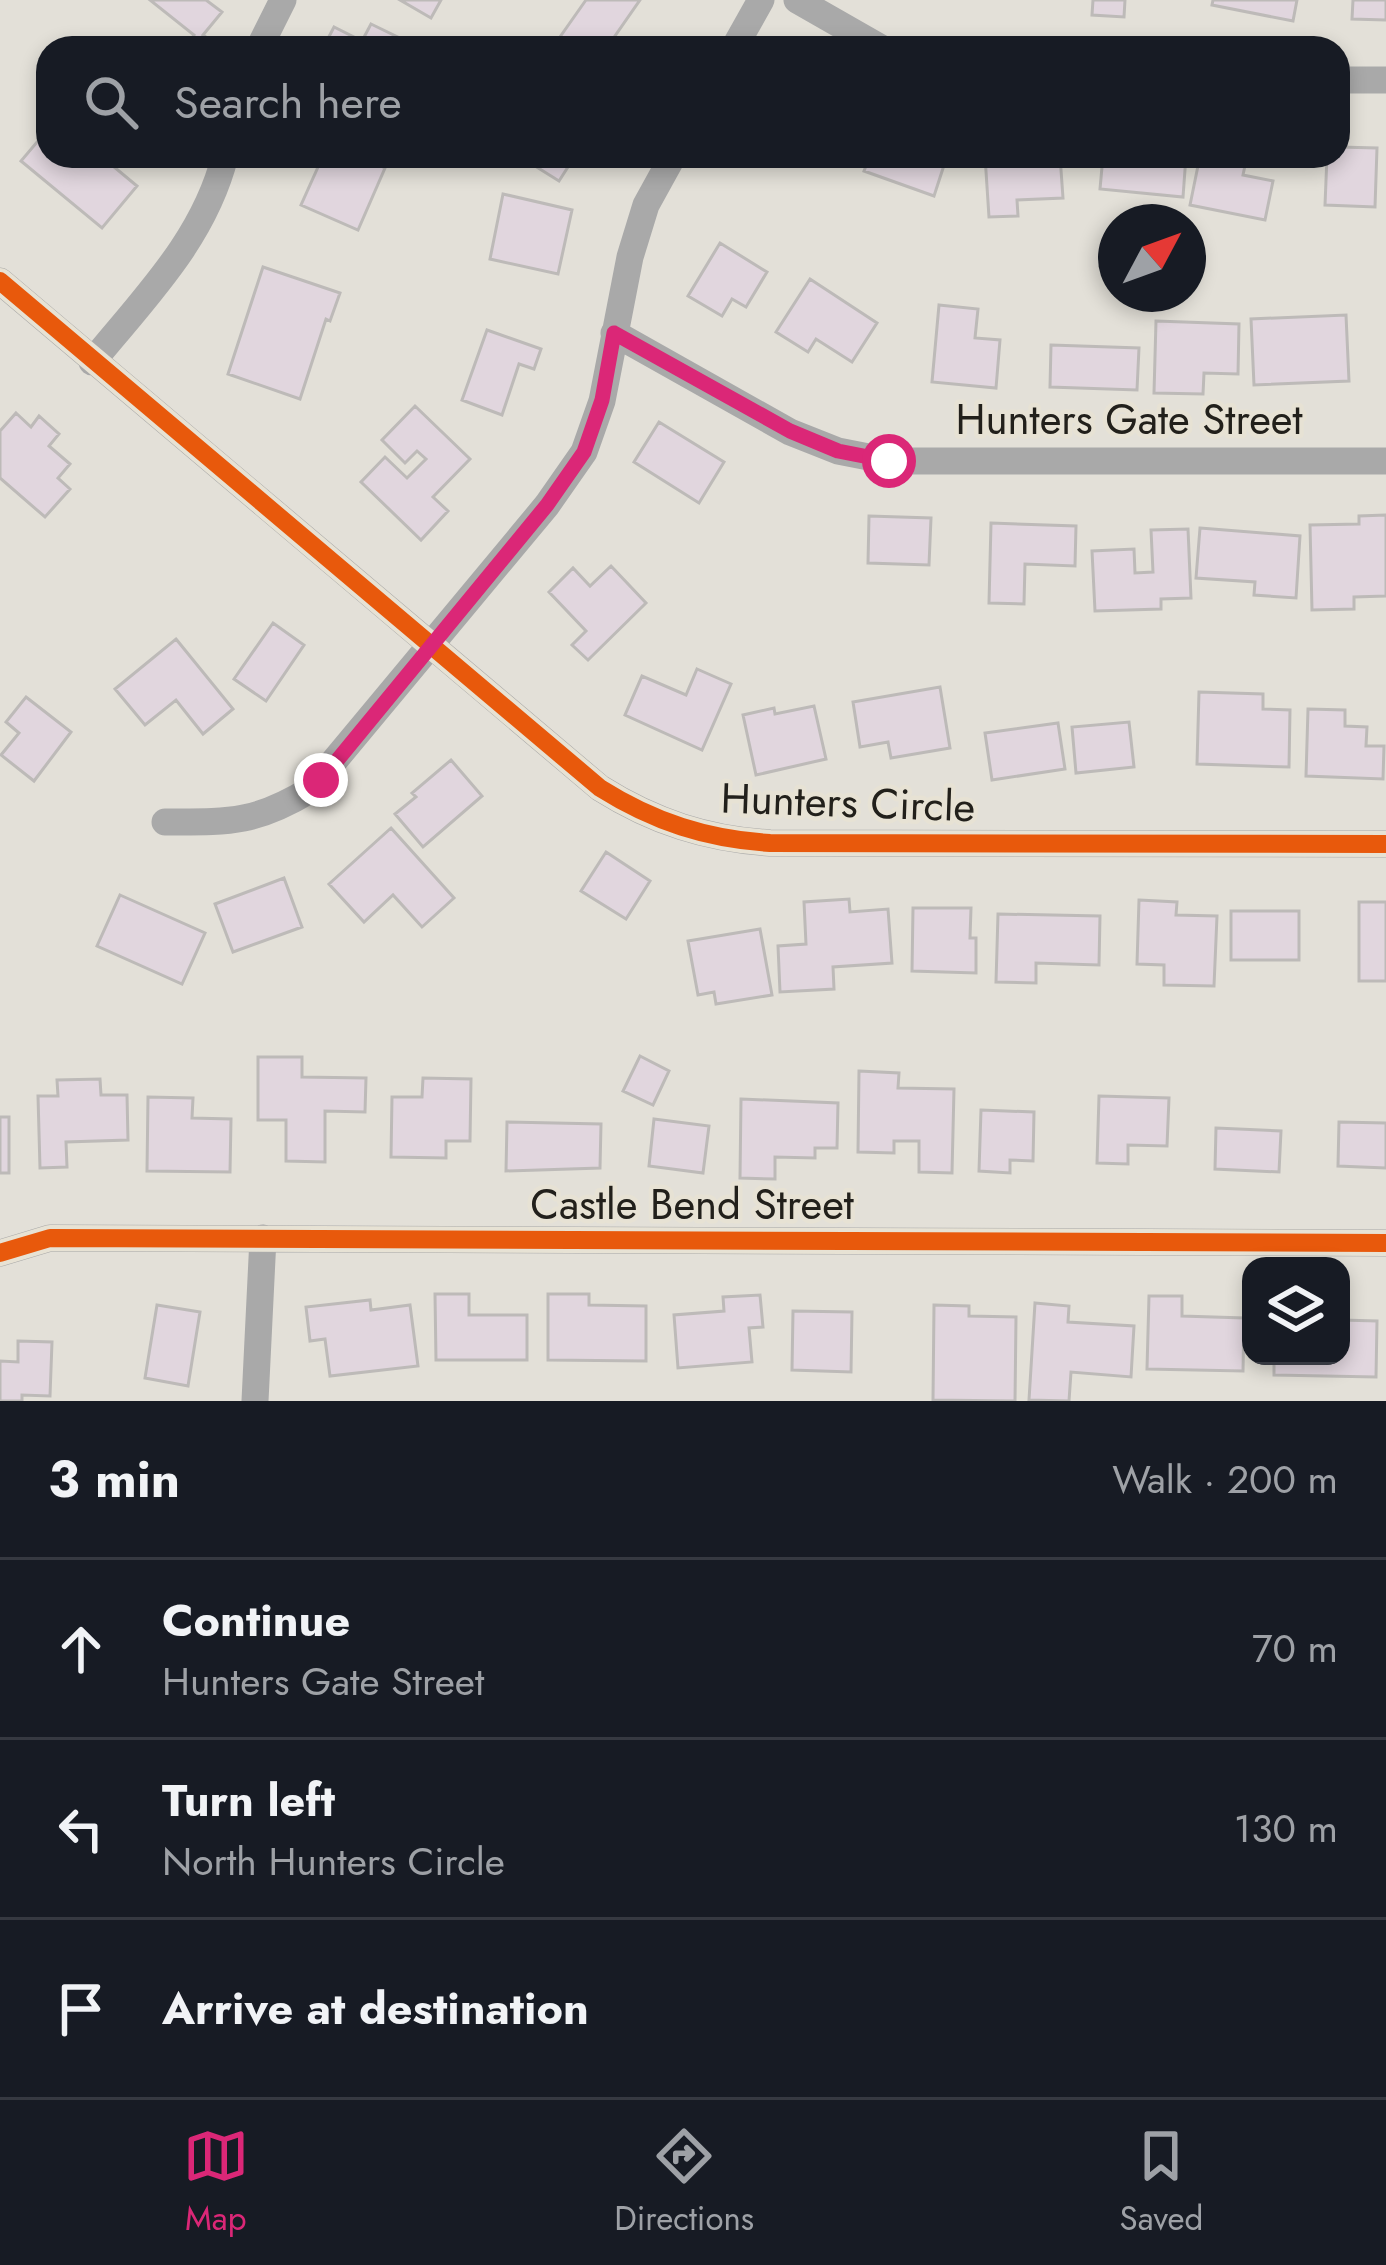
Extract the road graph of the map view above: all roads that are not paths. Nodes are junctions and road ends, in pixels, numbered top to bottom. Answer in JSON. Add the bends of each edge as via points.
{"nodes":[{"id":1,"x":283,"y":0,"type":"edge"},
{"id":2,"x":761,"y":0,"type":"edge"},
{"id":3,"x":796,"y":0,"type":"edge"},
{"id":4,"x":265,"y":36,"type":"edge"},
{"id":5,"x":741,"y":36,"type":"edge"},
{"id":6,"x":860,"y":36,"type":"edge"},
{"id":7,"x":1350,"y":80,"type":"edge"},
{"id":8,"x":1386,"y":80,"type":"edge"},
{"id":9,"x":221,"y":168,"type":"edge"},
{"id":10,"x":667,"y":168,"type":"edge"},
{"id":11,"x":0,"y":280,"type":"edge"},
{"id":12,"x":614,"y":333,"type":"junction"},
{"id":13,"x":92,"y":362,"type":"junction"},
{"id":14,"x":1386,"y":461,"type":"edge"},
{"id":15,"x":429,"y":646,"type":"junction"},
{"id":16,"x":165,"y":822,"type":"dead end"},
{"id":17,"x":1386,"y":844,"type":"edge"},
{"id":18,"x":263,"y":1238,"type":"junction"},
{"id":19,"x":1386,"y":1243,"type":"edge"},
{"id":20,"x":0,"y":1253,"type":"edge"},
{"id":21,"x":255,"y":1401,"type":"edge"}],
"edges":[{"from":1,"to":4,"type":"street"},
{"from":2,"to":5,"type":"street"},
{"from":3,"to":6,"type":"street"},
{"from":7,"to":8,"type":"street"},
{"from":9,"to":13,"type":"street","via":[[190,240]]},
{"from":10,"to":12,"type":"street","via":[[646,206]]},
{"from":11,"to":13,"type":"street","name":"Hunters Circle"},
{"from":12,"to":14,"type":"street","name":"Hunters Gate Street","via":[[790,431],[889,461]]},
{"from":12,"to":15,"type":"street","via":[[584,452]]},
{"from":13,"to":15,"type":"street","name":"Hunters Circle"},
{"from":15,"to":16,"type":"street","via":[[310,790],[232,822]]},
{"from":15,"to":17,"type":"street","name":"Hunters Circle","via":[[600,788],[701,833],[770,843]]},
{"from":18,"to":19,"type":"street","name":"Castle Bend Street"},
{"from":18,"to":20,"type":"street","name":"Castle Bend Street","via":[[50,1238]]},
{"from":18,"to":21,"type":"street"}]}
